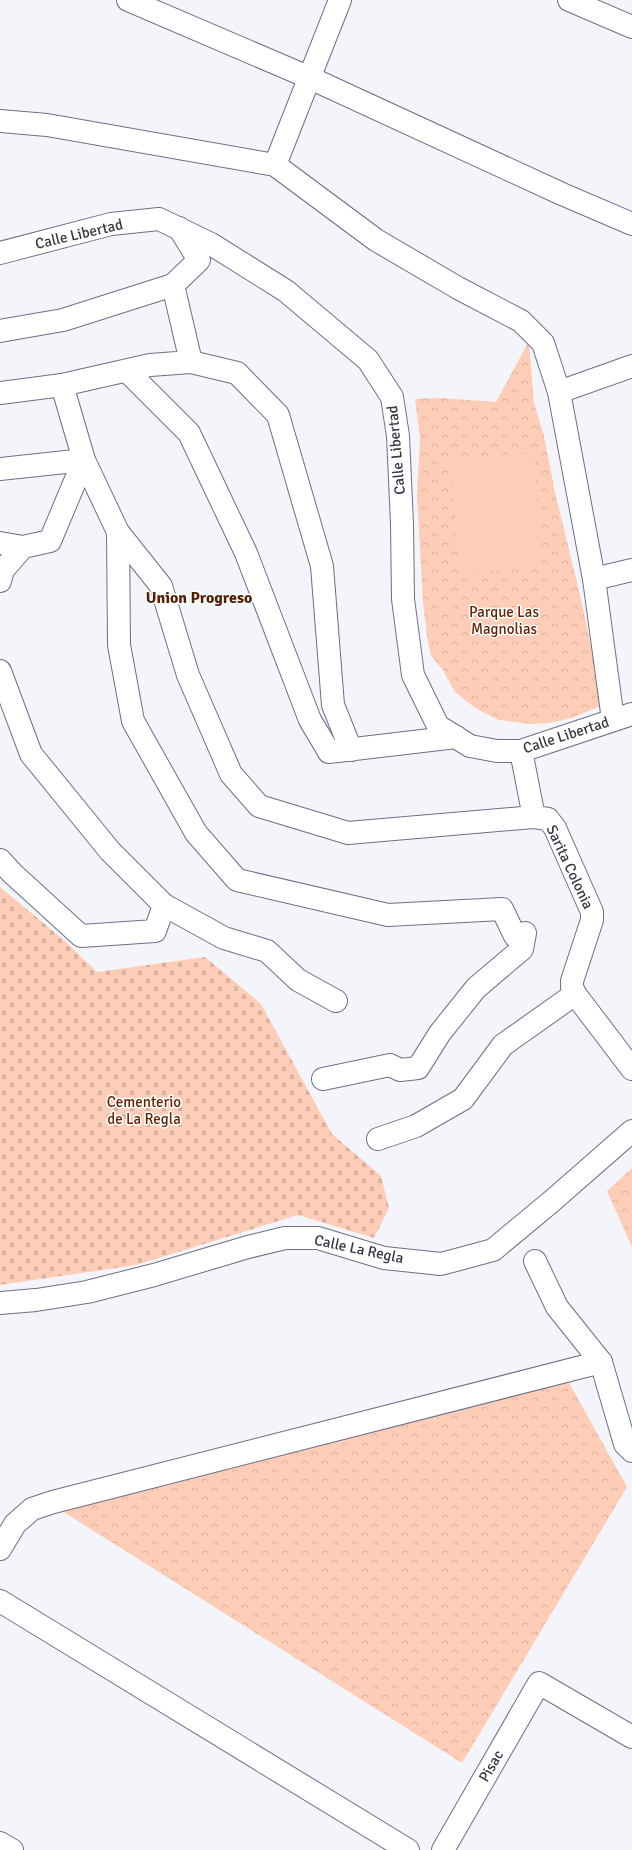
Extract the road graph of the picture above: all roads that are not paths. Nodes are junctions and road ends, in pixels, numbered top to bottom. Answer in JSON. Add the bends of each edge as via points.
{"nodes":[{"id":1,"x":128,"y":0,"type":"edge"},
{"id":2,"x":340,"y":0,"type":"edge"},
{"id":3,"x":569,"y":0,"type":"edge"},
{"id":4,"x":632,"y":27,"type":"edge"},
{"id":5,"x":308,"y":77,"type":"junction"},
{"id":6,"x":0,"y":121,"type":"edge"},
{"id":7,"x":274,"y":165,"type":"junction"},
{"id":8,"x":632,"y":224,"type":"edge"},
{"id":9,"x":178,"y":228,"type":"junction"},
{"id":10,"x":0,"y":253,"type":"edge"},
{"id":11,"x":172,"y":285,"type":"junction"},
{"id":12,"x":0,"y":330,"type":"edge"},
{"id":13,"x":191,"y":362,"type":"junction"},
{"id":14,"x":632,"y":366,"type":"edge"},
{"id":15,"x":127,"y":371,"type":"junction"},
{"id":16,"x":62,"y":385,"type":"junction"},
{"id":17,"x":559,"y":392,"type":"junction"},
{"id":18,"x":0,"y":393,"type":"edge"},
{"id":19,"x":84,"y":460,"type":"junction"},
{"id":20,"x":0,"y":468,"type":"edge"},
{"id":21,"x":118,"y":532,"type":"junction"},
{"id":22,"x":0,"y":543,"type":"edge"},
{"id":23,"x":23,"y":547,"type":"junction"},
{"id":24,"x":632,"y":570,"type":"edge"},
{"id":25,"x":594,"y":579,"type":"junction"},
{"id":26,"x":0,"y":581,"type":"edge"},
{"id":27,"x":0,"y":671,"type":"edge"},
{"id":28,"x":622,"y":717,"type":"edge"},
{"id":29,"x":456,"y":737,"type":"junction"},
{"id":30,"x":351,"y":750,"type":"junction"},
{"id":31,"x":521,"y":751,"type":"junction"},
{"id":32,"x":534,"y":817,"type":"junction"},
{"id":33,"x":0,"y":860,"type":"edge"},
{"id":34,"x":164,"y":905,"type":"junction"},
{"id":35,"x":575,"y":994,"type":"junction"},
{"id":36,"x":336,"y":1001,"type":"dead end"},
{"id":37,"x":632,"y":1068,"type":"edge"},
{"id":38,"x":323,"y":1079,"type":"dead end"},
{"id":39,"x":632,"y":1131,"type":"edge"},
{"id":40,"x":378,"y":1139,"type":"dead end"},
{"id":41,"x":535,"y":1261,"type":"dead end"},
{"id":42,"x":0,"y":1303,"type":"edge"},
{"id":43,"x":601,"y":1362,"type":"junction"},
{"id":44,"x":632,"y":1451,"type":"edge"},
{"id":45,"x":0,"y":1549,"type":"edge"},
{"id":46,"x":0,"y":1601,"type":"edge"},
{"id":47,"x":629,"y":1730,"type":"edge"},
{"id":48,"x":0,"y":1843,"type":"edge"},
{"id":49,"x":12,"y":1850,"type":"edge"},
{"id":50,"x":408,"y":1850,"type":"edge"},
{"id":51,"x":444,"y":1850,"type":"edge"}],
"edges":[{"from":1,"to":5,"type":"street"},
{"from":2,"to":5,"type":"street"},
{"from":3,"to":4,"type":"street"},
{"from":5,"to":7,"type":"street"},
{"from":5,"to":8,"type":"street"},
{"from":6,"to":7,"type":"street","via":[[47,125]]},
{"from":7,"to":17,"type":"street","via":[[376,240],[521,321],[543,342]]},
{"from":9,"to":10,"type":"street","name":"Calle Libertad","via":[[159,219],[111,224]]},
{"from":9,"to":11,"type":"street","via":[[199,260]]},
{"from":9,"to":29,"type":"street","name":"Calle Libertad","via":[[211,244],[286,291],[368,360],[392,397],[398,436],[403,598],[412,675],[438,726]]},
{"from":11,"to":12,"type":"street","via":[[63,320]]},
{"from":11,"to":13,"type":"street"},
{"from":13,"to":15,"type":"street","via":[[150,365]]},
{"from":13,"to":30,"type":"street","via":[[237,373],[278,415],[322,566],[333,705]]},
{"from":14,"to":17,"type":"street"},
{"from":15,"to":16,"type":"street"},
{"from":15,"to":30,"type":"street","via":[[189,433],[246,553],[310,720],[329,752]]},
{"from":16,"to":18,"type":"street"},
{"from":16,"to":19,"type":"street"},
{"from":17,"to":25,"type":"street"},
{"from":19,"to":20,"type":"street"},
{"from":19,"to":21,"type":"street"},
{"from":19,"to":23,"type":"street","via":[[50,541]]},
{"from":21,"to":32,"type":"street","via":[[161,586],[188,676],[231,774],[259,806],[348,833]]},
{"from":21,"to":38,"type":"street","via":[[120,645],[133,721],[196,833],[237,880],[388,914],[502,908],[515,936],[525,933],[522,949],[476,988],[440,1033],[418,1068],[400,1070],[390,1065]]},
{"from":22,"to":23,"type":"street"},
{"from":23,"to":26,"type":"street","via":[[3,570]]},
{"from":24,"to":25,"type":"street"},
{"from":25,"to":28,"type":"street"},
{"from":27,"to":34,"type":"street","via":[[31,754],[110,850]]},
{"from":28,"to":31,"type":"street","name":"Calle Libertad"},
{"from":29,"to":30,"type":"street"},
{"from":29,"to":31,"type":"street","name":"Calle Libertad","via":[[470,746],[497,751]]},
{"from":31,"to":32,"type":"street","name":"Sarita Colonia"},
{"from":32,"to":35,"type":"street","name":"Sarita Colonia","via":[[548,819],[555,828],[592,912],[592,920],[572,981]]},
{"from":33,"to":34,"type":"street","via":[[81,936],[156,931]]},
{"from":34,"to":36,"type":"street","via":[[224,938],[267,951],[298,980]]},
{"from":35,"to":37,"type":"street"},
{"from":35,"to":40,"type":"street","via":[[503,1045],[463,1100],[416,1126]]},
{"from":39,"to":42,"type":"street","name":"Calle La Regla","via":[[493,1250],[442,1264],[384,1258],[318,1238],[285,1238],[154,1276],[87,1292]]},
{"from":41,"to":43,"type":"street","via":[[557,1307]]},
{"from":43,"to":44,"type":"street","via":[[625,1444]]},
{"from":43,"to":45,"type":"street","via":[[53,1502],[32,1509],[15,1524]]},
{"from":46,"to":50,"type":"street"},
{"from":47,"to":51,"type":"street","name":"Pisac","via":[[539,1683]]},
{"from":48,"to":49,"type":"street"}]}
